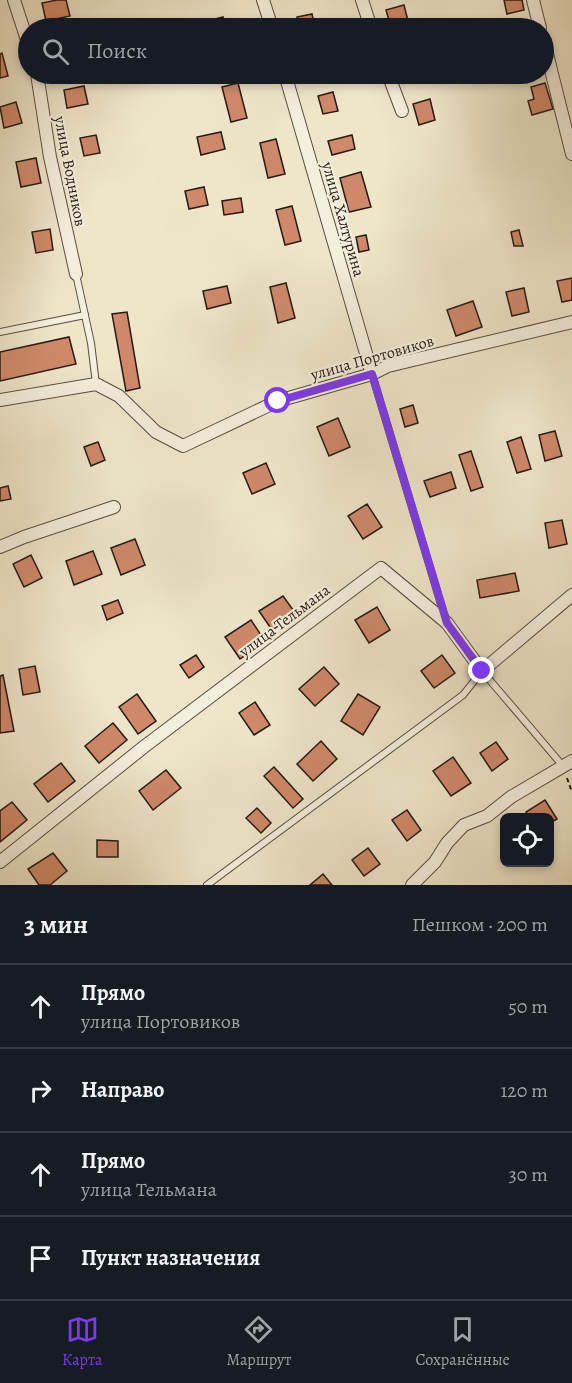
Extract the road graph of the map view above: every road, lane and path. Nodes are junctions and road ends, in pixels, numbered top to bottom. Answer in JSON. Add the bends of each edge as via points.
{"nodes":[{"id":1,"x":14,"y":0,"type":"edge"},
{"id":2,"x":263,"y":0,"type":"edge"},
{"id":3,"x":362,"y":0,"type":"edge"},
{"id":4,"x":533,"y":0,"type":"edge"},
{"id":5,"x":20,"y":18,"type":"edge"},
{"id":6,"x":269,"y":18,"type":"edge"},
{"id":7,"x":368,"y":18,"type":"edge"},
{"id":8,"x":538,"y":18,"type":"edge"},
{"id":9,"x":39,"y":84,"type":"edge"},
{"id":10,"x":288,"y":84,"type":"edge"},
{"id":11,"x":392,"y":84,"type":"edge"},
{"id":12,"x":554,"y":84,"type":"edge"},
{"id":13,"x":402,"y":111,"type":"dead end"},
{"id":14,"x":572,"y":154,"type":"edge"},
{"id":15,"x":76,"y":274,"type":"joint"},
{"id":16,"x":85,"y":315,"type":"junction"},
{"id":17,"x":572,"y":322,"type":"edge"},
{"id":18,"x":0,"y":332,"type":"edge"},
{"id":19,"x":372,"y":374,"type":"junction"},
{"id":20,"x":96,"y":384,"type":"junction"},
{"id":21,"x":0,"y":400,"type":"edge"},
{"id":22,"x":114,"y":507,"type":"dead end"},
{"id":23,"x":0,"y":547,"type":"edge"},
{"id":24,"x":572,"y":595,"type":"edge"},
{"id":25,"x":447,"y":623,"type":"junction"},
{"id":26,"x":482,"y":671,"type":"junction"},
{"id":27,"x":568,"y":764,"type":"edge"},
{"id":28,"x":0,"y":862,"type":"edge"},
{"id":29,"x":207,"y":885,"type":"edge"},
{"id":30,"x":412,"y":885,"type":"edge"}],
"edges":[{"from":1,"to":5,"type":"street"},
{"from":2,"to":6,"type":"street"},
{"from":3,"to":7,"type":"street"},
{"from":4,"to":8,"type":"street"},
{"from":9,"to":15,"type":"street","name":"улица Водников"},
{"from":10,"to":19,"type":"street","name":"улица Халтурина"},
{"from":11,"to":13,"type":"street"},
{"from":12,"to":14,"type":"street"},
{"from":15,"to":16,"type":"lane"},
{"from":16,"to":18,"type":"lane"},
{"from":16,"to":20,"type":"lane"},
{"from":17,"to":19,"type":"street","name":"улица Портовиков","via":[[388,366]]},
{"from":19,"to":20,"type":"street","name":"улица Портовиков","via":[[278,401],[183,446],[156,432],[119,396]]},
{"from":19,"to":25,"type":"lane"},
{"from":20,"to":21,"type":"street"},
{"from":22,"to":23,"type":"street"},
{"from":24,"to":26,"type":"street"},
{"from":25,"to":26,"type":"street","name":"улица Тельмана"},
{"from":25,"to":28,"type":"street","name":"улица Тельмана","via":[[381,568],[145,746]]},
{"from":26,"to":27,"type":"lane"},
{"from":26,"to":29,"type":"lane","via":[[463,696]]},
{"from":27,"to":30,"type":"street","via":[[511,797],[487,816],[464,825]]}]}
